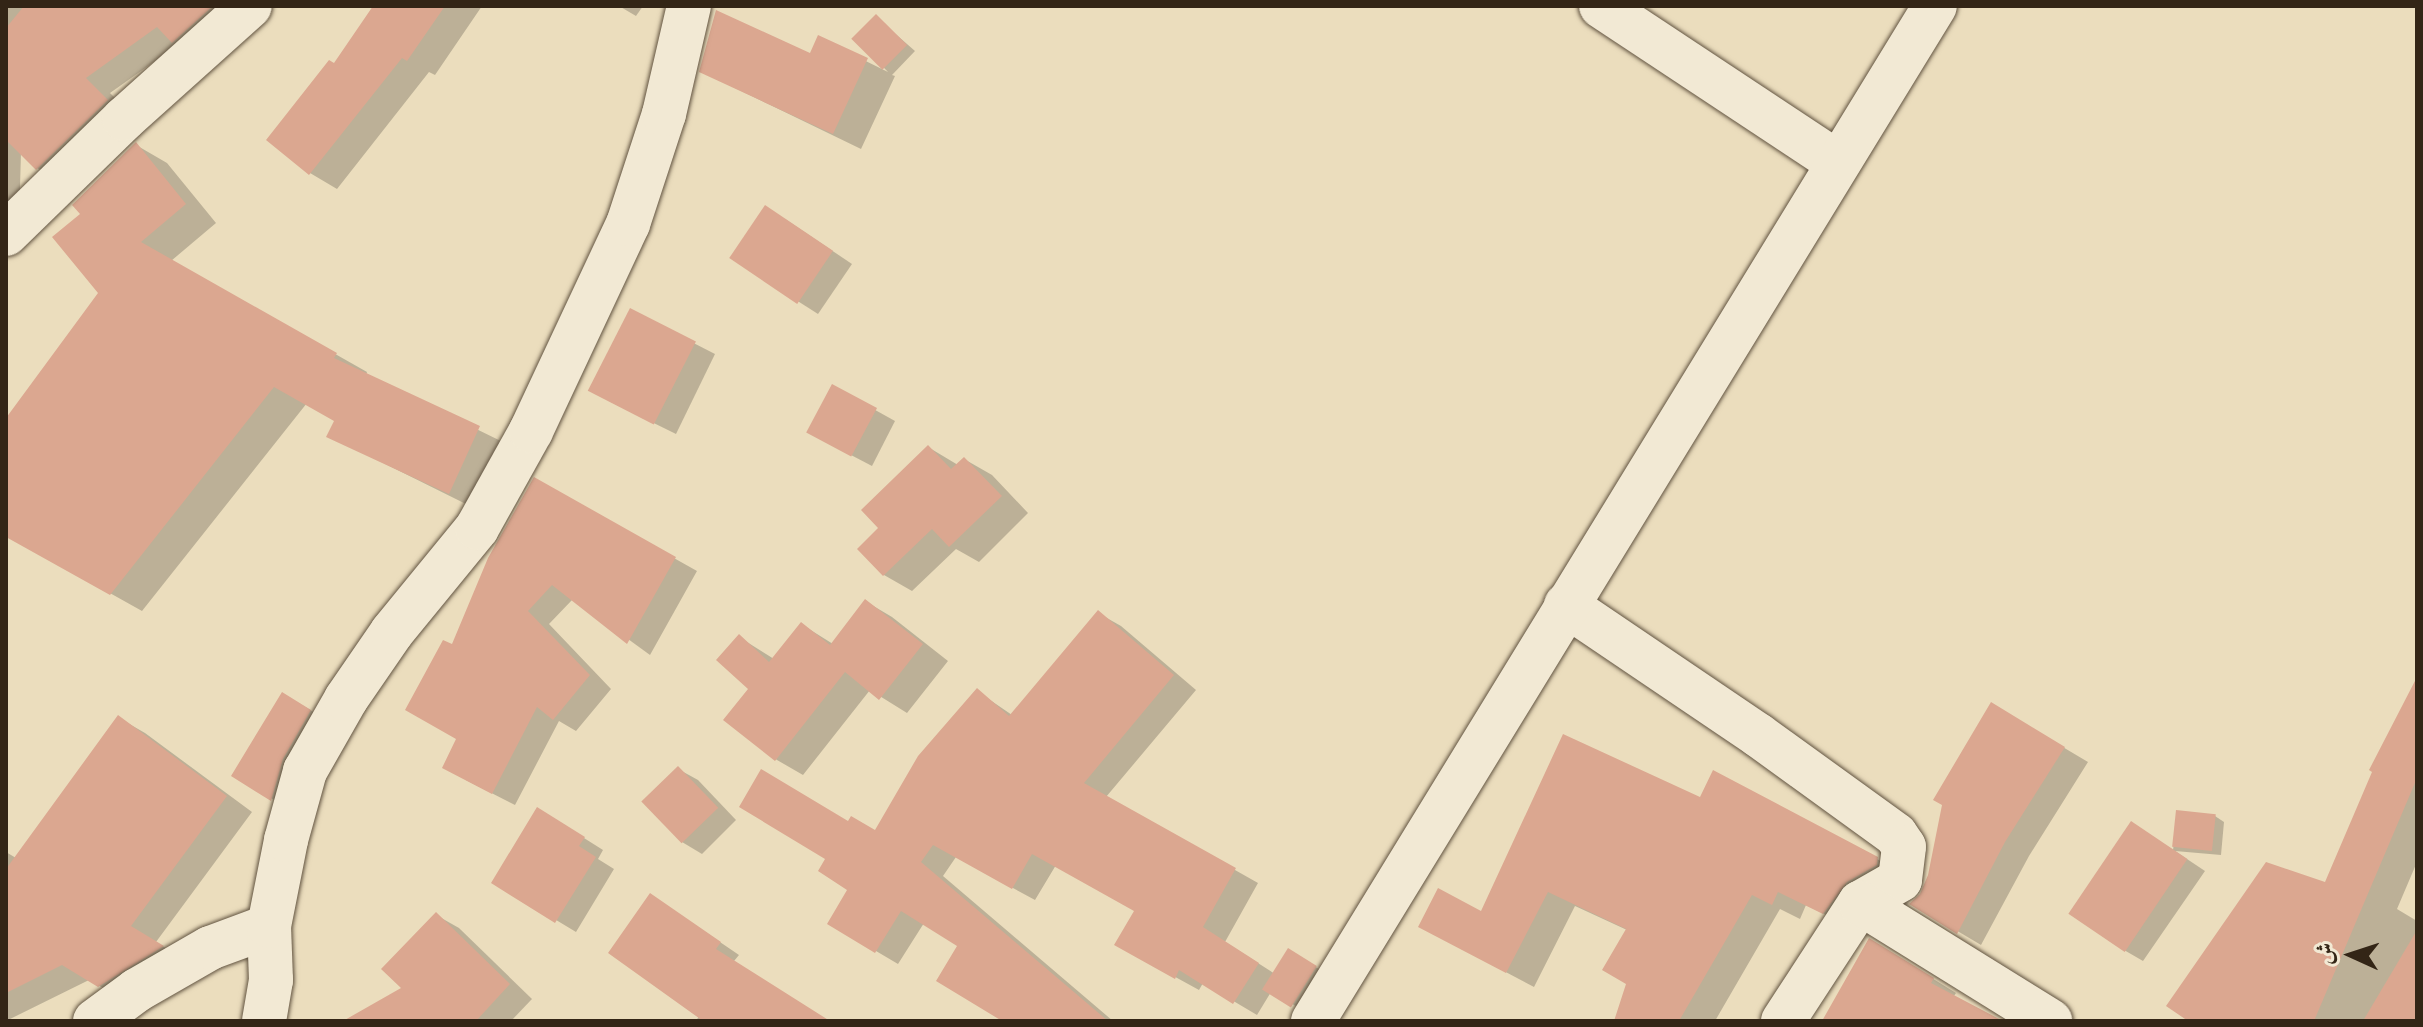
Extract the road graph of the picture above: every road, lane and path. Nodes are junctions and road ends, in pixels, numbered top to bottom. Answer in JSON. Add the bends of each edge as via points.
{"nodes":[{"id":1,"x":250,"y":6,"type":"edge"},
{"id":2,"x":689,"y":6,"type":"edge"},
{"id":3,"x":1601,"y":6,"type":"edge"},
{"id":4,"x":1935,"y":6,"type":"edge"},
{"id":5,"x":1838,"y":163,"type":"junction"},
{"id":6,"x":10,"y":225,"type":"edge"},
{"id":7,"x":1566,"y":605,"type":"junction"},
{"id":8,"x":1860,"y":903,"type":"junction"},
{"id":9,"x":269,"y":926,"type":"junction"},
{"id":10,"x":95,"y":1021,"type":"edge"},
{"id":11,"x":264,"y":1021,"type":"edge"},
{"id":12,"x":1313,"y":1021,"type":"edge"},
{"id":13,"x":1783,"y":1021,"type":"edge"},
{"id":14,"x":2050,"y":1021,"type":"edge"}],
"edges":[{"from":1,"to":6,"type":"street"},
{"from":2,"to":9,"type":"street","via":[[664,114],[628,224],[531,431],[477,528],[392,632],[305,771]]},
{"from":3,"to":5,"type":"street"},
{"from":4,"to":5,"type":"street"},
{"from":5,"to":7,"type":"street"},
{"from":7,"to":8,"type":"street","via":[[1896,835],[1904,847],[1900,880]]},
{"from":7,"to":12,"type":"street"},
{"from":8,"to":13,"type":"street"},
{"from":8,"to":14,"type":"street"},
{"from":9,"to":10,"type":"street","via":[[210,948]]},
{"from":9,"to":11,"type":"street","via":[[271,980]]}]}
